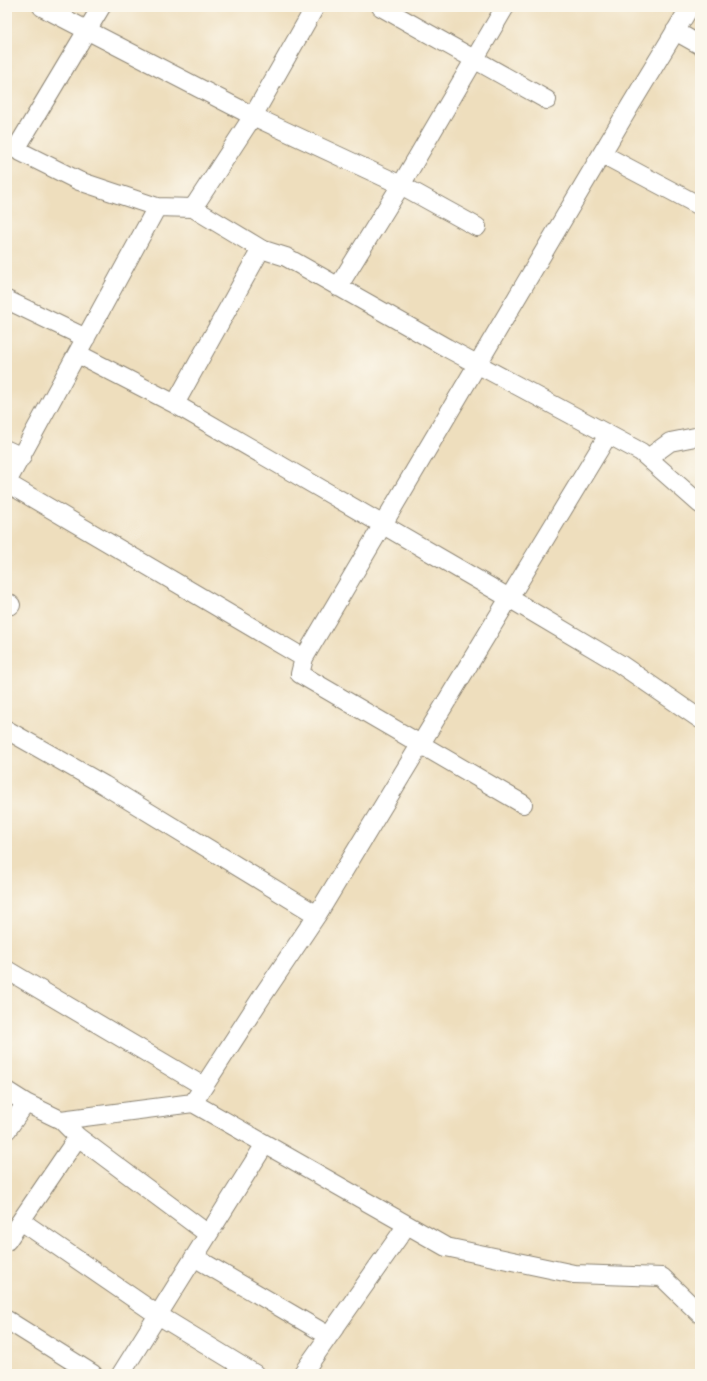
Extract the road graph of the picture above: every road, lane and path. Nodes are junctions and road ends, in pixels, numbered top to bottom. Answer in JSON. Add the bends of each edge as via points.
{"nodes":[{"id":1,"x":42,"y":7,"type":"edge"},
{"id":2,"x":101,"y":7,"type":"edge"},
{"id":3,"x":315,"y":7,"type":"edge"},
{"id":4,"x":382,"y":7,"type":"edge"},
{"id":5,"x":505,"y":7,"type":"edge"},
{"id":6,"x":690,"y":7,"type":"edge"},
{"id":7,"x":87,"y":31,"type":"junction"},
{"id":8,"x":675,"y":31,"type":"junction"},
{"id":9,"x":700,"y":45,"type":"edge"},
{"id":10,"x":474,"y":59,"type":"junction"},
{"id":11,"x":547,"y":100,"type":"dead end"},
{"id":12,"x":253,"y":116,"type":"junction"},
{"id":13,"x":12,"y":147,"type":"edge"},
{"id":14,"x":602,"y":154,"type":"junction"},
{"id":15,"x":401,"y":185,"type":"junction"},
{"id":16,"x":700,"y":206,"type":"edge"},
{"id":17,"x":157,"y":207,"type":"junction"},
{"id":18,"x":193,"y":208,"type":"junction"},
{"id":19,"x":477,"y":227,"type":"dead end"},
{"id":20,"x":261,"y":249,"type":"junction"},
{"id":21,"x":338,"y":286,"type":"junction"},
{"id":22,"x":7,"y":300,"type":"edge"},
{"id":23,"x":82,"y":346,"type":"junction"},
{"id":24,"x":478,"y":364,"type":"junction"},
{"id":25,"x":175,"y":404,"type":"junction"},
{"id":26,"x":608,"y":435,"type":"junction"},
{"id":27,"x":700,"y":436,"type":"edge"},
{"id":28,"x":14,"y":454,"type":"edge"},
{"id":29,"x":648,"y":458,"type":"junction"},
{"id":30,"x":7,"y":483,"type":"edge"},
{"id":31,"x":700,"y":504,"type":"edge"},
{"id":32,"x":383,"y":524,"type":"junction"},
{"id":33,"x":509,"y":598,"type":"junction"},
{"id":34,"x":304,"y":658,"type":"junction"},
{"id":35,"x":700,"y":719,"type":"edge"},
{"id":36,"x":7,"y":730,"type":"edge"},
{"id":37,"x":420,"y":743,"type":"junction"},
{"id":38,"x":523,"y":804,"type":"dead end"},
{"id":39,"x":317,"y":915,"type":"junction"},
{"id":40,"x":7,"y":970,"type":"edge"},
{"id":41,"x":203,"y":1086,"type":"junction"},
{"id":42,"x":7,"y":1091,"type":"edge"},
{"id":43,"x":26,"y":1103,"type":"junction"},
{"id":44,"x":193,"y":1103,"type":"junction"},
{"id":45,"x":61,"y":1120,"type":"junction"},
{"id":46,"x":7,"y":1130,"type":"edge"},
{"id":47,"x":78,"y":1137,"type":"junction"},
{"id":48,"x":265,"y":1144,"type":"junction"},
{"id":49,"x":21,"y":1221,"type":"junction"},
{"id":50,"x":407,"y":1225,"type":"junction"},
{"id":51,"x":208,"y":1234,"type":"junction"},
{"id":52,"x":7,"y":1241,"type":"edge"},
{"id":53,"x":194,"y":1257,"type":"junction"},
{"id":54,"x":700,"y":1314,"type":"edge"},
{"id":55,"x":158,"y":1315,"type":"junction"},
{"id":56,"x":7,"y":1320,"type":"edge"},
{"id":57,"x":329,"y":1336,"type":"junction"},
{"id":58,"x":93,"y":1374,"type":"edge"},
{"id":59,"x":121,"y":1374,"type":"edge"},
{"id":60,"x":255,"y":1374,"type":"edge"},
{"id":61,"x":302,"y":1374,"type":"edge"}],
"edges":[{"from":1,"to":7,"type":"street"},
{"from":2,"to":7,"type":"street"},
{"from":3,"to":12,"type":"street"},
{"from":4,"to":10,"type":"street"},
{"from":5,"to":10,"type":"street"},
{"from":6,"to":8,"type":"street"},
{"from":7,"to":12,"type":"street"},
{"from":7,"to":13,"type":"street"},
{"from":8,"to":9,"type":"street"},
{"from":8,"to":14,"type":"street"},
{"from":10,"to":11,"type":"street"},
{"from":10,"to":15,"type":"street"},
{"from":12,"to":15,"type":"street"},
{"from":12,"to":18,"type":"street"},
{"from":13,"to":17,"type":"street","via":[[79,181]]},
{"from":14,"to":16,"type":"street"},
{"from":14,"to":24,"type":"street"},
{"from":15,"to":19,"type":"street"},
{"from":15,"to":21,"type":"street"},
{"from":17,"to":18,"type":"street"},
{"from":17,"to":23,"type":"street"},
{"from":18,"to":20,"type":"street"},
{"from":20,"to":21,"type":"street","via":[[286,257]]},
{"from":20,"to":25,"type":"street"},
{"from":21,"to":24,"type":"street"},
{"from":22,"to":23,"type":"street"},
{"from":23,"to":25,"type":"street"},
{"from":23,"to":28,"type":"street"},
{"from":24,"to":26,"type":"street"},
{"from":24,"to":32,"type":"street"},
{"from":25,"to":32,"type":"street"},
{"from":26,"to":29,"type":"street"},
{"from":26,"to":33,"type":"street"},
{"from":27,"to":29,"type":"street","via":[[670,442]]},
{"from":28,"to":30,"type":"street"},
{"from":29,"to":31,"type":"street"},
{"from":30,"to":34,"type":"street"},
{"from":32,"to":33,"type":"street"},
{"from":32,"to":34,"type":"street"},
{"from":33,"to":35,"type":"street","via":[[620,664]]},
{"from":33,"to":37,"type":"street"},
{"from":34,"to":37,"type":"street","via":[[300,674]]},
{"from":36,"to":39,"type":"street"},
{"from":37,"to":38,"type":"street"},
{"from":37,"to":39,"type":"street"},
{"from":39,"to":41,"type":"street"},
{"from":40,"to":41,"type":"street"},
{"from":41,"to":44,"type":"street"},
{"from":42,"to":43,"type":"street"},
{"from":43,"to":45,"type":"street"},
{"from":43,"to":46,"type":"street"},
{"from":44,"to":45,"type":"street"},
{"from":44,"to":48,"type":"street"},
{"from":45,"to":47,"type":"street"},
{"from":47,"to":49,"type":"street"},
{"from":47,"to":51,"type":"street"},
{"from":48,"to":50,"type":"street"},
{"from":48,"to":51,"type":"street"},
{"from":49,"to":52,"type":"street"},
{"from":49,"to":55,"type":"street"},
{"from":50,"to":54,"type":"street","via":[[446,1247],[574,1274],[662,1277]]},
{"from":50,"to":57,"type":"street"},
{"from":51,"to":53,"type":"street"},
{"from":53,"to":55,"type":"street"},
{"from":53,"to":57,"type":"street"},
{"from":55,"to":59,"type":"street"},
{"from":55,"to":60,"type":"street"},
{"from":56,"to":58,"type":"street"},
{"from":57,"to":61,"type":"street"}]}
